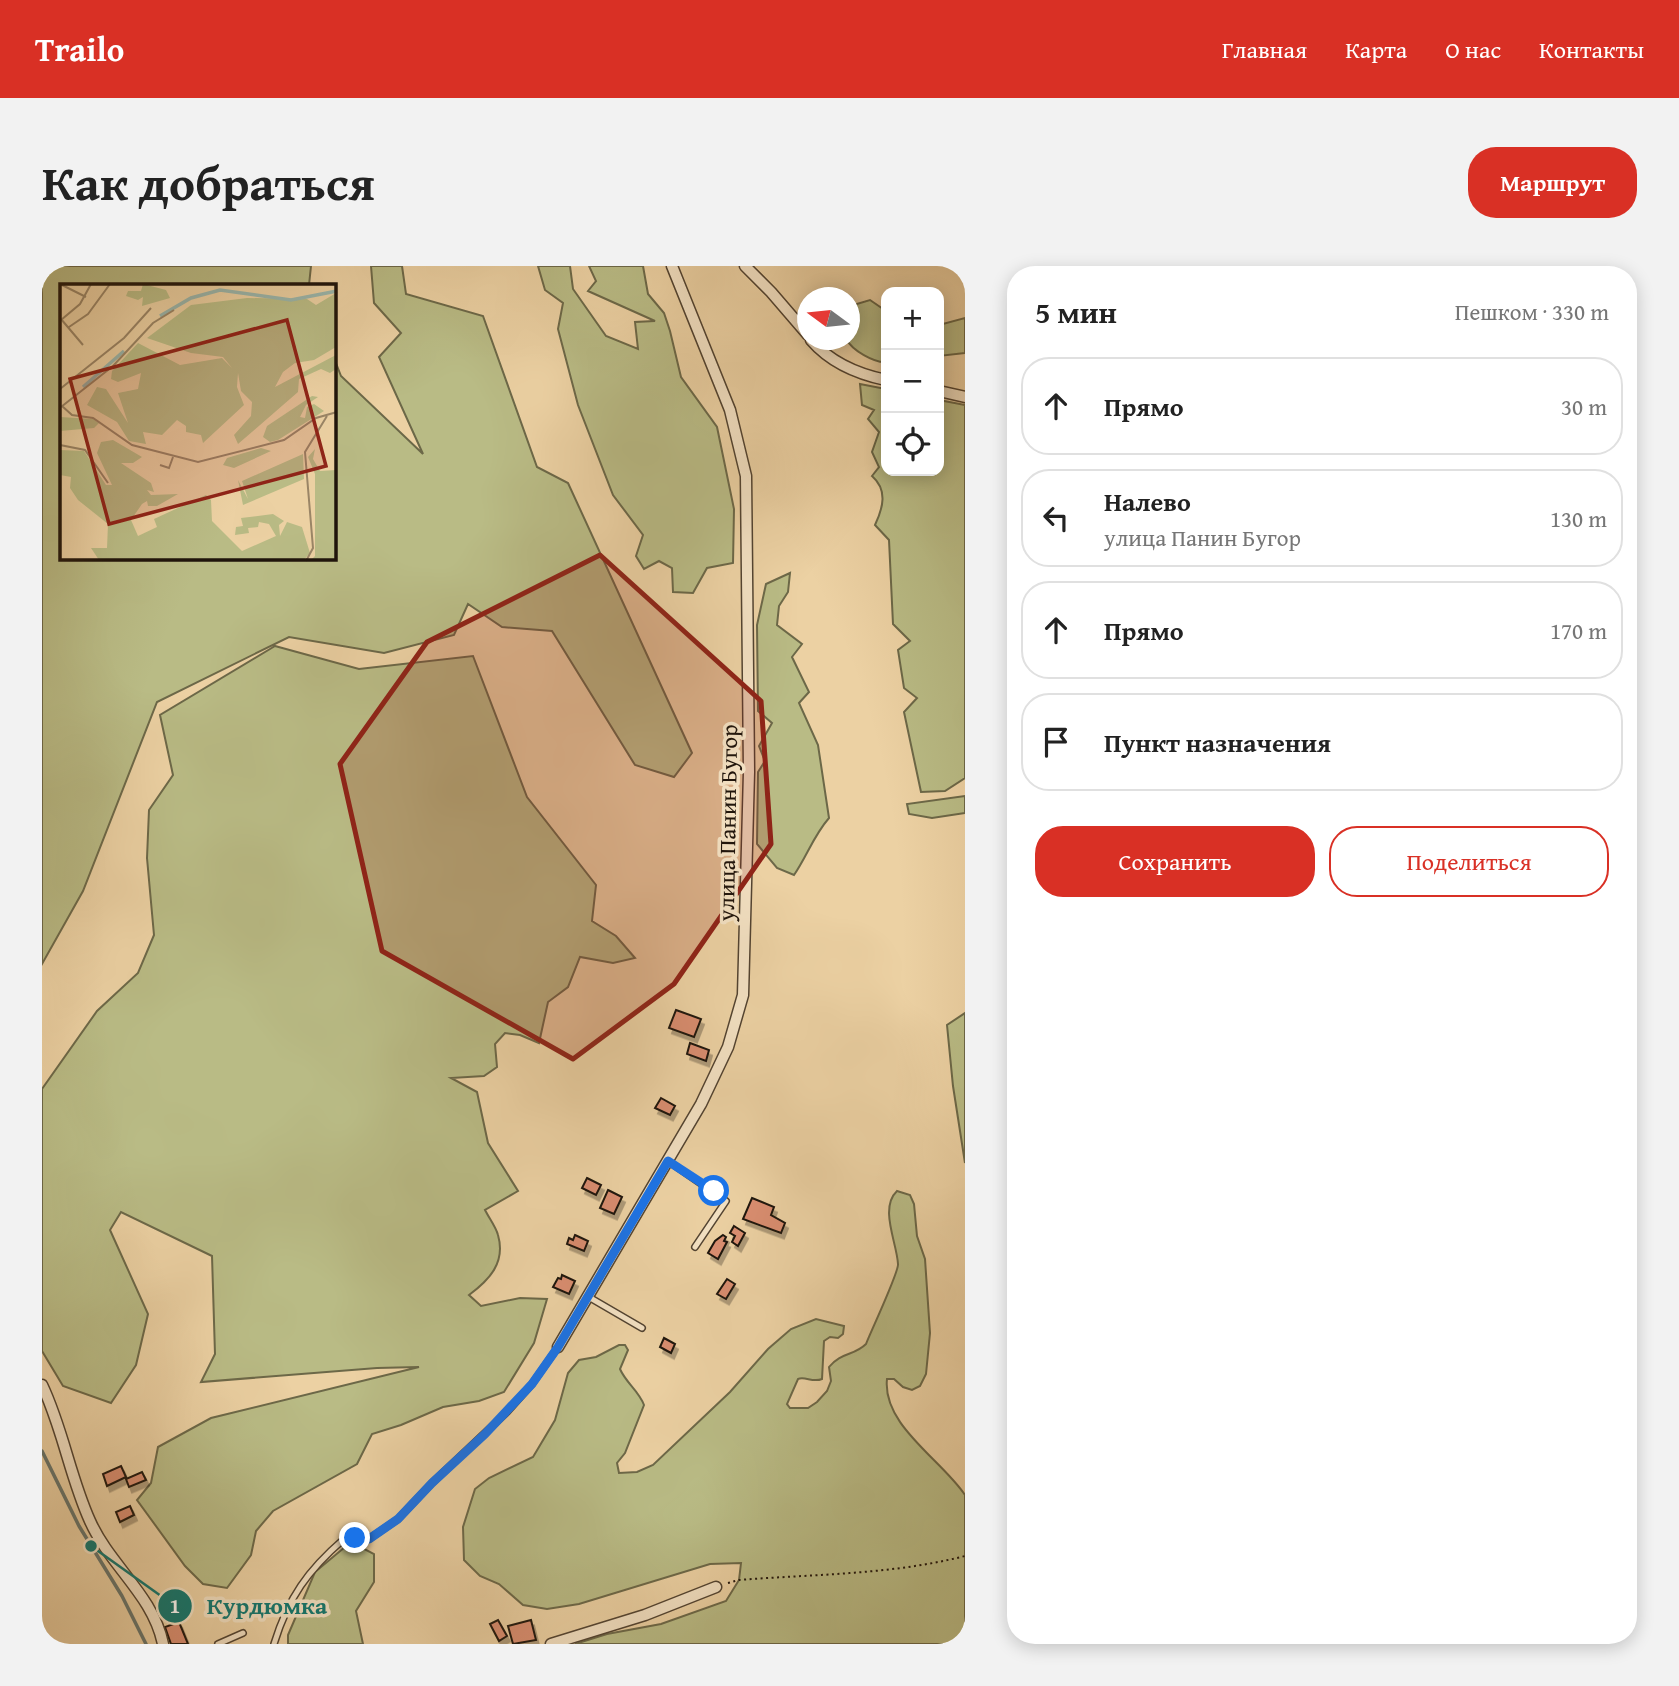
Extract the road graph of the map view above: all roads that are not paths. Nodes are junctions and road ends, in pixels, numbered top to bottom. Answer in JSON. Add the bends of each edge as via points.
{"nodes":[{"id":1,"x":672,"y":266,"type":"edge"},
{"id":2,"x":745,"y":266,"type":"edge"},
{"id":3,"x":797,"y":323,"type":"edge"},
{"id":4,"x":821,"y":350,"type":"edge"},
{"id":5,"x":881,"y":378,"type":"edge"},
{"id":6,"x":944,"y":392,"type":"edge"},
{"id":7,"x":965,"y":397,"type":"edge"},
{"id":8,"x":668,"y":1161,"type":"junction"},
{"id":9,"x":726,"y":1201,"type":"junction"},
{"id":10,"x":734,"y":1208,"type":"dead end"},
{"id":11,"x":695,"y":1247,"type":"dead end"},
{"id":12,"x":587,"y":1296,"type":"junction"},
{"id":13,"x":642,"y":1328,"type":"dead end"},
{"id":14,"x":558,"y":1347,"type":"joint"},
{"id":15,"x":42,"y":1385,"type":"edge"},
{"id":16,"x":716,"y":1587,"type":"road end"},
{"id":17,"x":243,"y":1633,"type":"dead end"},
{"id":18,"x":163,"y":1644,"type":"edge"},
{"id":19,"x":218,"y":1644,"type":"edge"},
{"id":20,"x":274,"y":1644,"type":"edge"},
{"id":21,"x":551,"y":1644,"type":"edge"}],
"edges":[{"from":1,"to":8,"type":"street","name":"улица Панин Бугор","via":[[730,410],[746,476],[750,772],[743,995],[717,1073]]},
{"from":2,"to":3,"type":"street"},
{"from":4,"to":5,"type":"street","via":[[847,368]]},
{"from":6,"to":7,"type":"street"},
{"from":8,"to":9,"type":"lane"},
{"from":8,"to":12,"type":"street","name":"улица Панин Бугор"},
{"from":9,"to":10,"type":"lane"},
{"from":9,"to":11,"type":"lane"},
{"from":12,"to":13,"type":"lane"},
{"from":12,"to":14,"type":"street","name":"улица Панин Бугор"},
{"from":14,"to":20,"type":"lane","via":[[507,1412],[398,1519],[369,1539],[344,1539],[311,1570],[295,1593]]},
{"from":15,"to":18,"type":"street","via":[[90,1522],[150,1607]]},
{"from":16,"to":21,"type":"street"},
{"from":17,"to":19,"type":"lane"}]}
